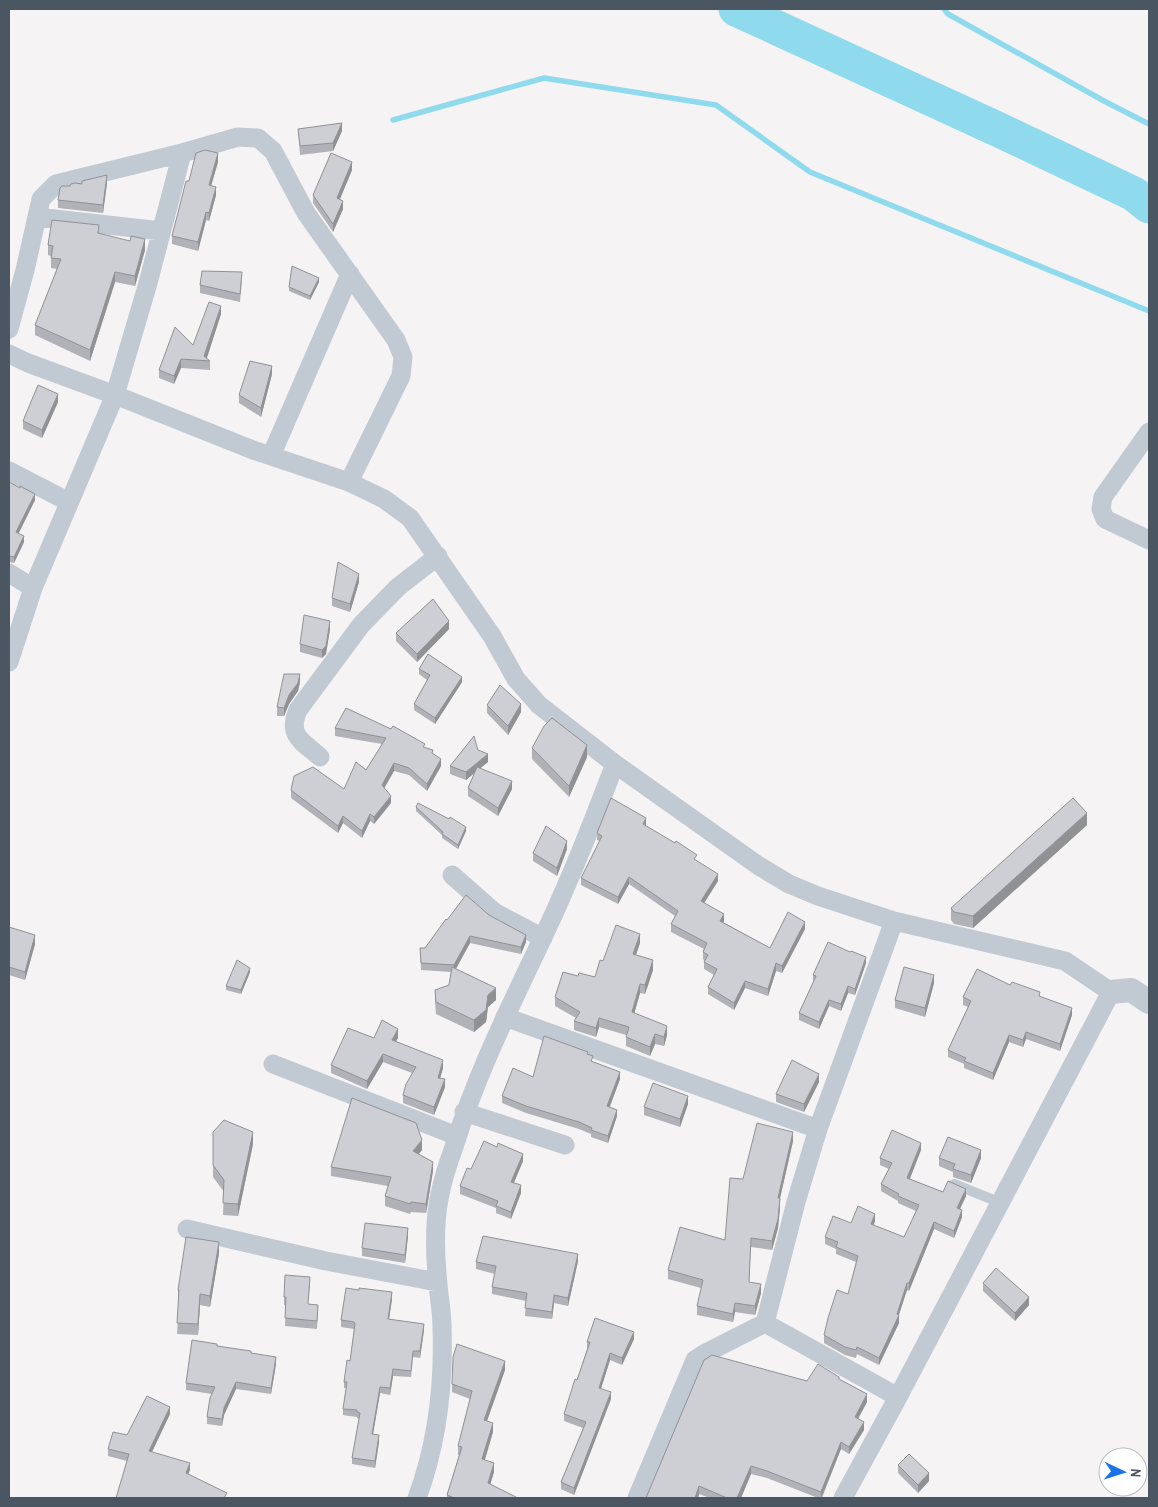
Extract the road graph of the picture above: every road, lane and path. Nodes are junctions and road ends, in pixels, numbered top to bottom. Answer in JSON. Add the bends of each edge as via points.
{"nodes":[{"id":1,"x":182,"y":153,"type":"junction"},
{"id":2,"x":37,"y":217,"type":"junction"},
{"id":3,"x":162,"y":231,"type":"junction"},
{"id":4,"x":350,"y":274,"type":"junction"},
{"id":5,"x":9,"y":330,"type":"edge"},
{"id":6,"x":9,"y":354,"type":"edge"},
{"id":7,"x":115,"y":395,"type":"junction"},
{"id":8,"x":1149,"y":432,"type":"edge"},
{"id":9,"x":271,"y":456,"type":"junction"},
{"id":10,"x":9,"y":470,"type":"edge"},
{"id":11,"x":349,"y":482,"type":"junction"},
{"id":12,"x":69,"y":502,"type":"junction"},
{"id":13,"x":1149,"y":540,"type":"edge"},
{"id":14,"x":438,"y":556,"type":"junction"},
{"id":15,"x":9,"y":573,"type":"edge"},
{"id":16,"x":33,"y":588,"type":"junction"},
{"id":17,"x":9,"y":662,"type":"edge"},
{"id":18,"x":320,"y":757,"type":"dead end"},
{"id":19,"x":615,"y":764,"type":"junction"},
{"id":20,"x":452,"y":875,"type":"dead end"},
{"id":21,"x":894,"y":921,"type":"junction"},
{"id":22,"x":543,"y":938,"type":"junction"},
{"id":23,"x":1111,"y":992,"type":"junction"},
{"id":24,"x":1149,"y":1002,"type":"edge"},
{"id":25,"x":505,"y":1017,"type":"junction"},
{"id":26,"x":273,"y":1064,"type":"dead end"},
{"id":27,"x":464,"y":1112,"type":"junction"},
{"id":28,"x":818,"y":1130,"type":"junction"},
{"id":29,"x":457,"y":1136,"type":"junction"},
{"id":30,"x":565,"y":1145,"type":"dead end"},
{"id":31,"x":954,"y":1184,"type":"edge"},
{"id":32,"x":1001,"y":1203,"type":"junction"},
{"id":33,"x":187,"y":1229,"type":"dead end"},
{"id":34,"x":438,"y":1282,"type":"junction"},
{"id":35,"x":765,"y":1323,"type":"junction"},
{"id":36,"x":898,"y":1397,"type":"junction"},
{"id":37,"x":417,"y":1498,"type":"edge"},
{"id":38,"x":637,"y":1498,"type":"edge"},
{"id":39,"x":843,"y":1498,"type":"edge"}],
"edges":[{"from":1,"to":2,"type":"street","via":[[56,184],[41,199]]},
{"from":1,"to":3,"type":"street"},
{"from":1,"to":4,"type":"street","via":[[238,137],[258,138],[273,151],[306,213]]},
{"from":2,"to":3,"type":"street"},
{"from":2,"to":5,"type":"street"},
{"from":3,"to":7,"type":"street"},
{"from":4,"to":9,"type":"street"},
{"from":4,"to":11,"type":"street","via":[[396,340],[403,357],[401,376]]},
{"from":6,"to":7,"type":"street"},
{"from":7,"to":9,"type":"street"},
{"from":7,"to":12,"type":"street"},
{"from":8,"to":13,"type":"street","via":[[1103,497],[1101,509],[1105,519]]},
{"from":9,"to":11,"type":"street"},
{"from":10,"to":12,"type":"street"},
{"from":11,"to":14,"type":"street","via":[[384,499],[410,518]]},
{"from":12,"to":16,"type":"street"},
{"from":14,"to":18,"type":"street","via":[[398,587],[361,625],[298,710],[293,725],[296,735]]},
{"from":14,"to":19,"type":"street","via":[[492,636],[516,679],[539,704]]},
{"from":15,"to":16,"type":"street"},
{"from":16,"to":17,"type":"street"},
{"from":19,"to":21,"type":"street","via":[[789,884]]},
{"from":19,"to":22,"type":"street"},
{"from":20,"to":22,"type":"street","via":[[494,912]]},
{"from":21,"to":23,"type":"street","via":[[1065,961]]},
{"from":21,"to":28,"type":"street"},
{"from":22,"to":25,"type":"street"},
{"from":23,"to":24,"type":"street","via":[[1131,990]]},
{"from":23,"to":32,"type":"street"},
{"from":25,"to":27,"type":"street"},
{"from":25,"to":28,"type":"street"},
{"from":26,"to":29,"type":"street"},
{"from":27,"to":29,"type":"street"},
{"from":27,"to":30,"type":"street"},
{"from":28,"to":35,"type":"street"},
{"from":29,"to":34,"type":"street","via":[[439,1198],[436,1226]]},
{"from":31,"to":32,"type":"lane"},
{"from":32,"to":36,"type":"street"},
{"from":33,"to":34,"type":"street","via":[[326,1261]]},
{"from":34,"to":37,"type":"street","via":[[442,1325],[437,1426]]},
{"from":35,"to":36,"type":"street"},
{"from":35,"to":38,"type":"street","via":[[696,1360]]},
{"from":36,"to":39,"type":"street"}]}
